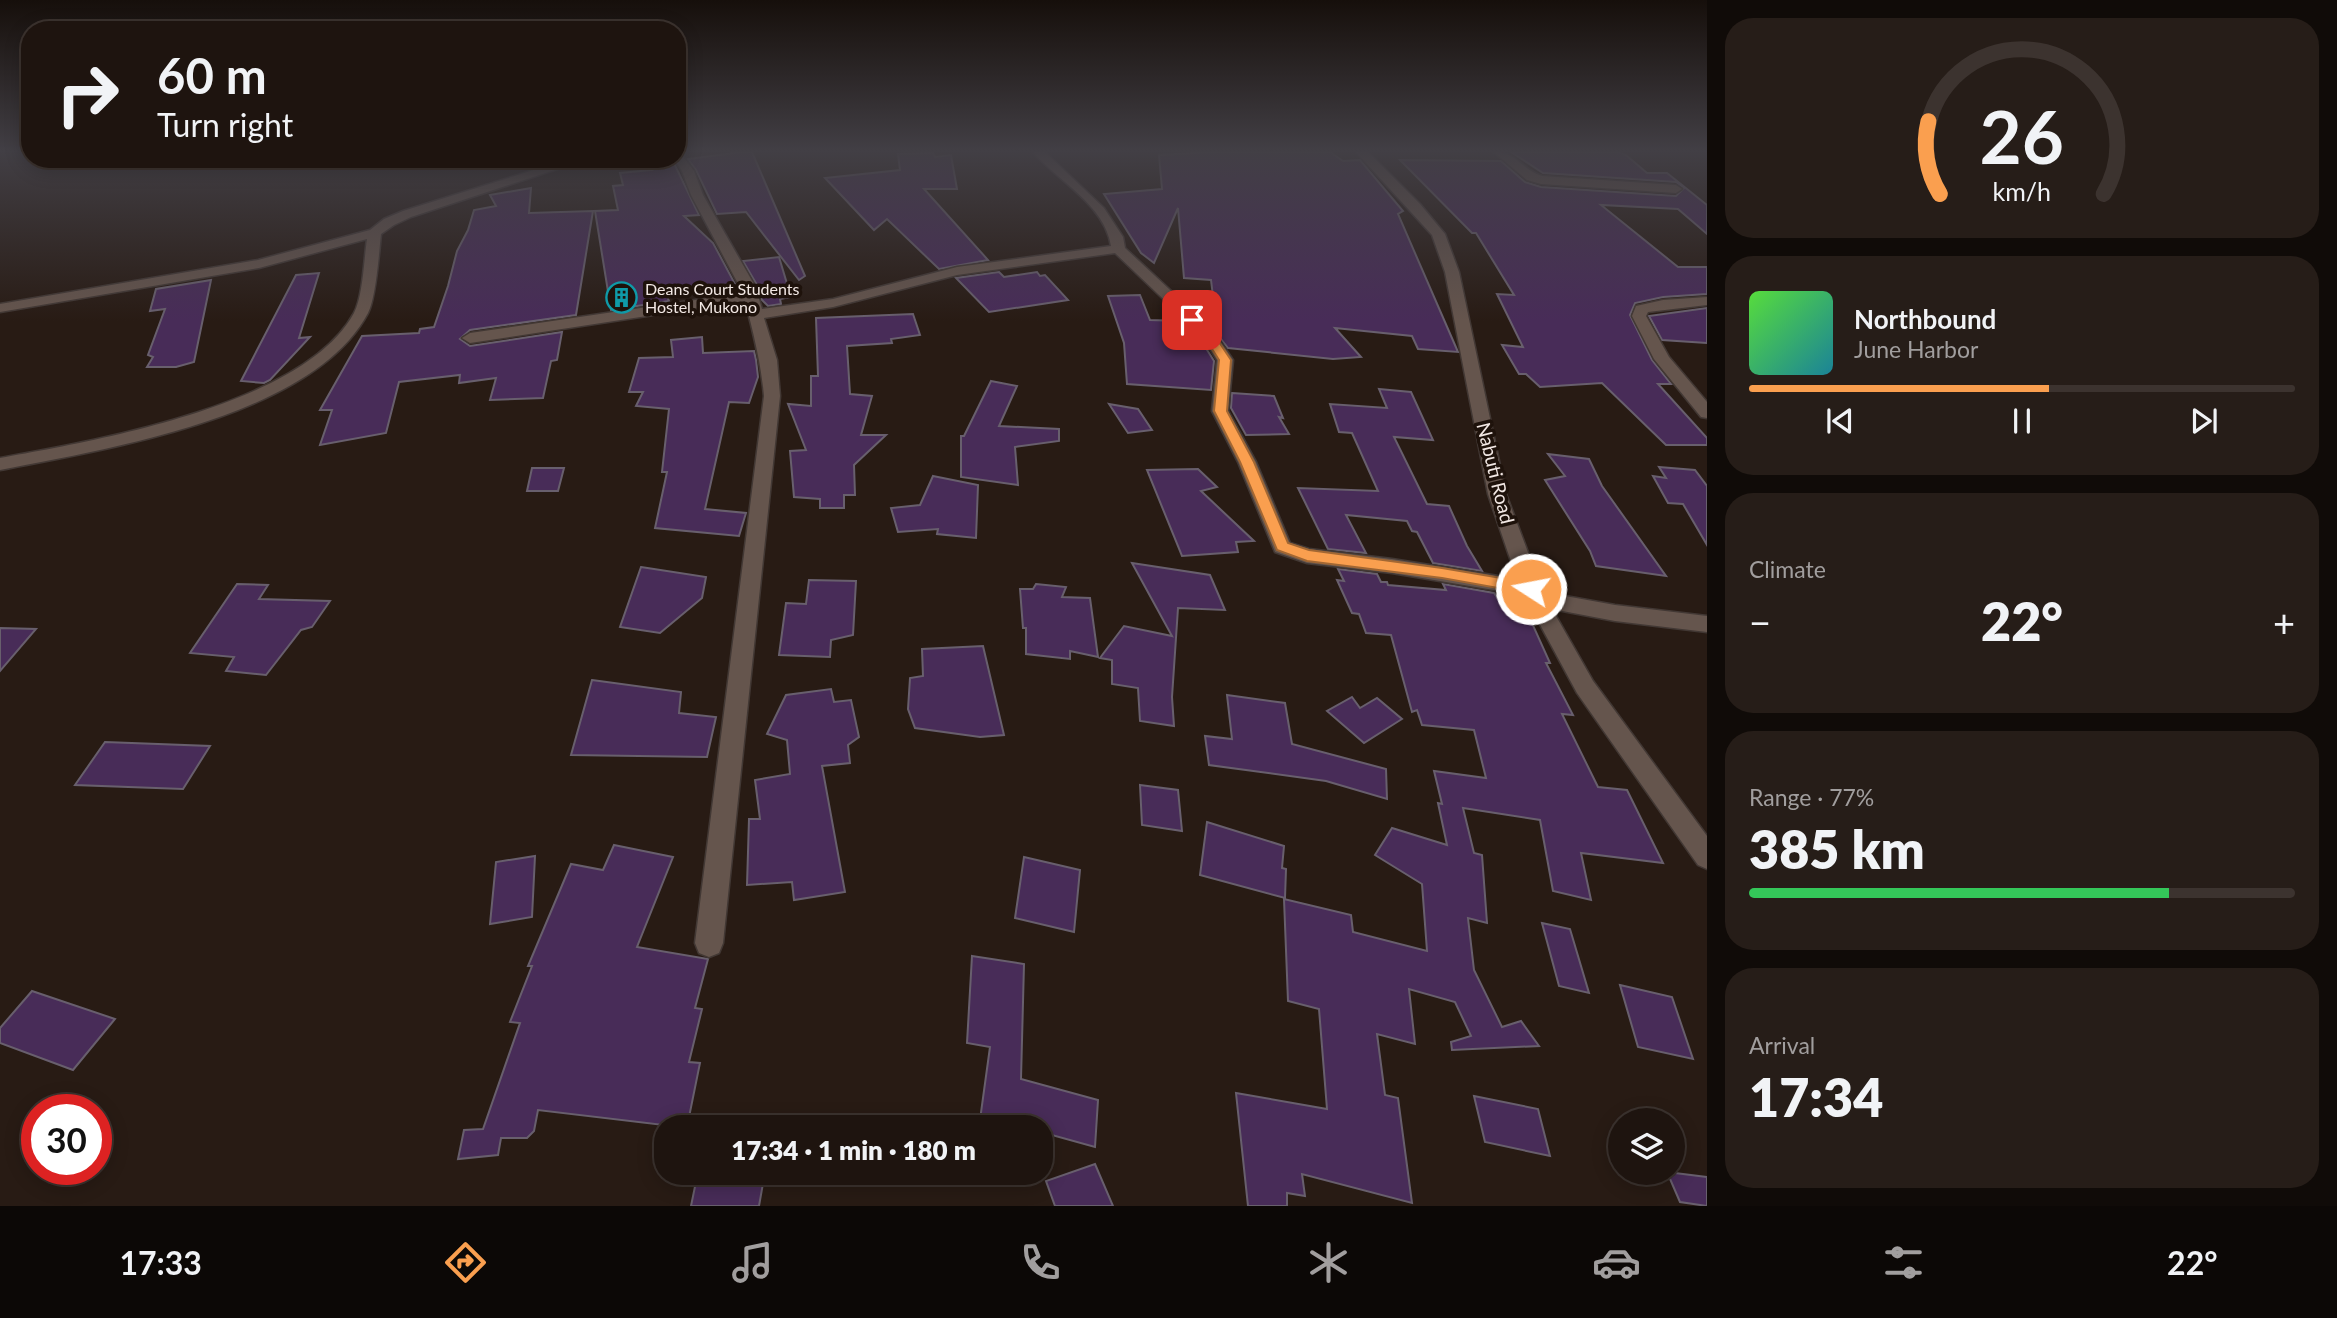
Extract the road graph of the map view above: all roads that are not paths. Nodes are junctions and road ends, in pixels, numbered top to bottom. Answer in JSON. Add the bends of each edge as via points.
{"nodes":[{"id":1,"x":425,"y":208,"type":"edge"},
{"id":2,"x":705,"y":208,"type":"edge"},
{"id":3,"x":1096,"y":208,"type":"edge"},
{"id":4,"x":1417,"y":208,"type":"edge"},
{"id":5,"x":375,"y":233,"type":"junction"},
{"id":6,"x":1118,"y":249,"type":"junction"},
{"id":7,"x":1707,"y":301,"type":"edge"},
{"id":8,"x":752,"y":305,"type":"junction"},
{"id":9,"x":0,"y":308,"type":"edge"},
{"id":10,"x":470,"y":338,"type":"dead end"},
{"id":11,"x":1707,"y":413,"type":"edge"},
{"id":12,"x":0,"y":464,"type":"edge"},
{"id":13,"x":1534,"y":593,"type":"junction"},
{"id":14,"x":1707,"y":624,"type":"edge"},
{"id":15,"x":1707,"y":857,"type":"edge"},
{"id":16,"x":709,"y":943,"type":"dead end"}],
"edges":[{"from":1,"to":5,"type":"street","via":[[389,222]]},
{"from":2,"to":8,"type":"street","via":[[731,253]]},
{"from":3,"to":6,"type":"street","via":[[1116,233]]},
{"from":4,"to":13,"type":"street","name":"Nabuti Road","via":[[1438,234],[1452,272],[1497,494]]},
{"from":5,"to":9,"type":"street","via":[[247,266]]},
{"from":5,"to":12,"type":"street","via":[[363,310],[341,339],[309,367],[251,398],[187,424]]},
{"from":6,"to":8,"type":"street","via":[[957,271],[833,303]]},
{"from":6,"to":13,"type":"street","via":[[1207,332],[1225,360],[1220,411],[1282,547]]},
{"from":7,"to":11,"type":"street","via":[[1663,304],[1642,309],[1639,316],[1662,359]]},
{"from":8,"to":10,"type":"street","via":[[719,303]]},
{"from":8,"to":16,"type":"street","via":[[769,359],[770,424]]},
{"from":13,"to":14,"type":"street","via":[[1615,613]]},
{"from":13,"to":15,"type":"street","name":"Nabuti Road","via":[[1585,687]]}]}
